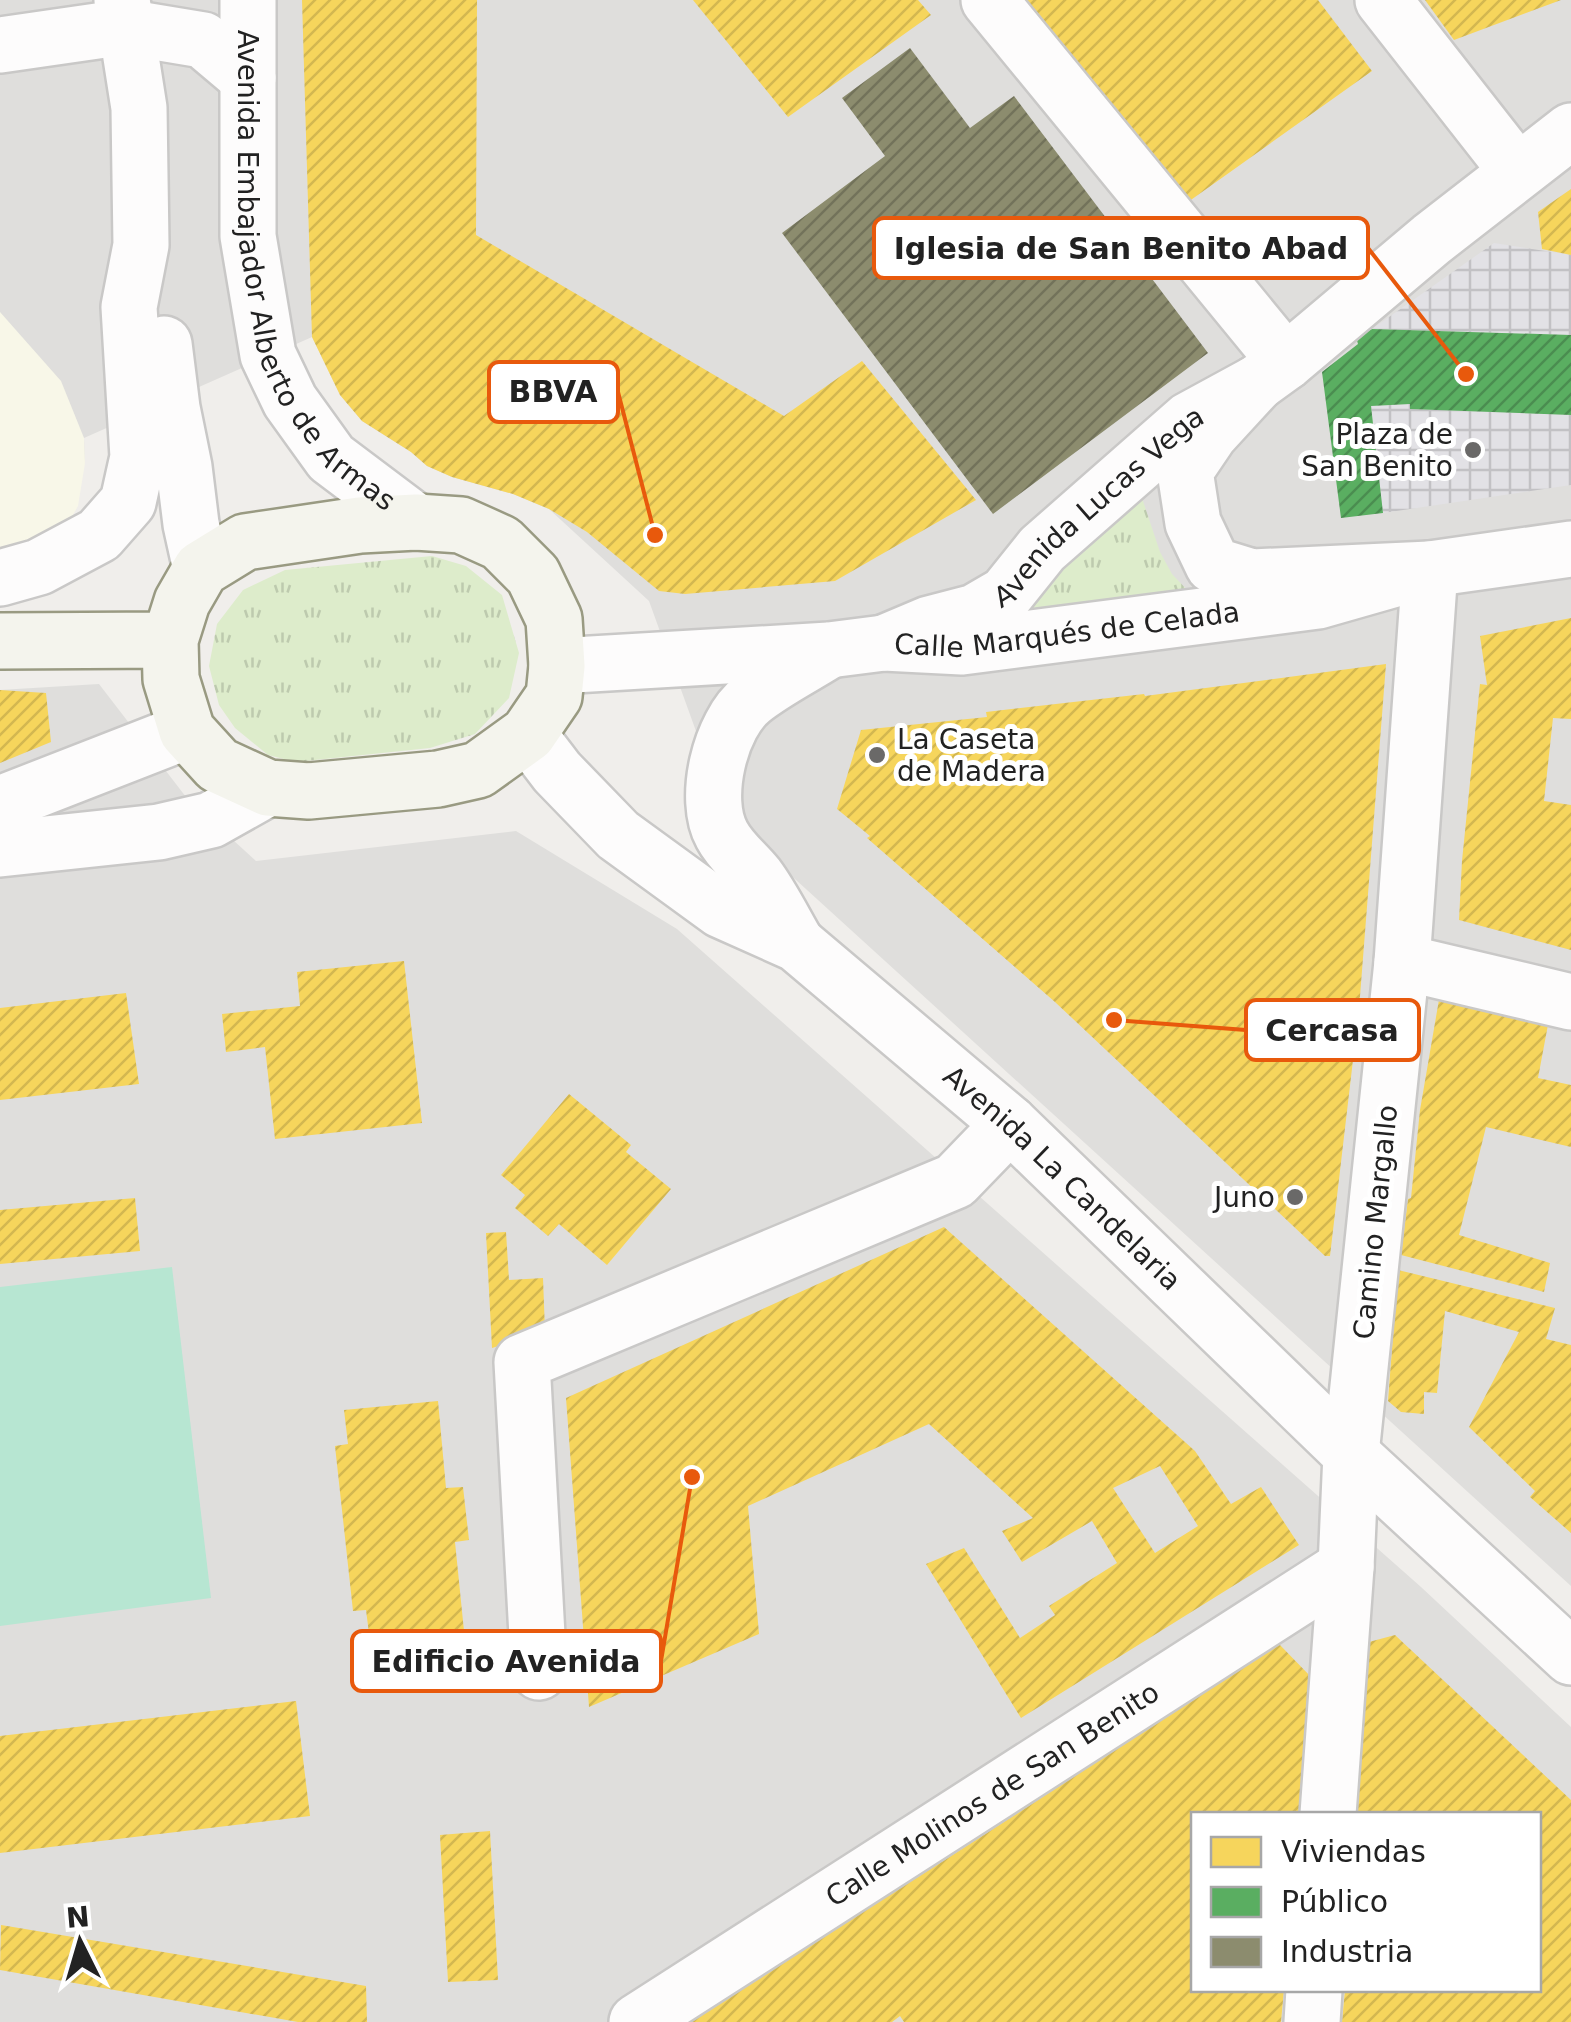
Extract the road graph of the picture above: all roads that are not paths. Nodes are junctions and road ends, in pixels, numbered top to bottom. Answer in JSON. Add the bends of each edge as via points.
{"nodes":[{"id":1,"x":248,"y":0,"type":"edge"},
{"id":2,"x":989,"y":0,"type":"edge"},
{"id":3,"x":1383,"y":0,"type":"edge"},
{"id":4,"x":124,"y":14,"type":"edge"},
{"id":5,"x":0,"y":45,"type":"edge"},
{"id":6,"x":248,"y":78,"type":"junction"},
{"id":7,"x":1571,"y":130,"type":"edge"},
{"id":8,"x":1517,"y":171,"type":"junction"},
{"id":9,"x":142,"y":245,"type":"junction"},
{"id":10,"x":1272,"y":372,"type":"junction"},
{"id":11,"x":416,"y":522,"type":"junction"},
{"id":12,"x":1571,"y":548,"type":"edge"},
{"id":13,"x":202,"y":569,"type":"junction"},
{"id":14,"x":1430,"y":570,"type":"junction"},
{"id":15,"x":0,"y":578,"type":"edge"},
{"id":16,"x":0,"y":640,"type":"edge"},
{"id":17,"x":170,"y":640,"type":"junction"},
{"id":18,"x":884,"y":644,"type":"junction"},
{"id":19,"x":830,"y":650,"type":"junction"},
{"id":20,"x":557,"y":666,"type":"junction"},
{"id":21,"x":187,"y":730,"type":"junction"},
{"id":22,"x":528,"y":734,"type":"junction"},
{"id":23,"x":268,"y":788,"type":"junction"},
{"id":24,"x":0,"y":804,"type":"edge"},
{"id":25,"x":0,"y":849,"type":"edge"},
{"id":26,"x":797,"y":944,"type":"junction"},
{"id":27,"x":1402,"y":962,"type":"junction"},
{"id":28,"x":1571,"y":1002,"type":"edge"},
{"id":29,"x":1010,"y":1124,"type":"junction"},
{"id":30,"x":1351,"y":1454,"type":"junction"},
{"id":31,"x":1346,"y":1568,"type":"junction"},
{"id":32,"x":1571,"y":1656,"type":"edge"},
{"id":33,"x":540,"y":1672,"type":"dead end"},
{"id":34,"x":1328,"y":1812,"type":"edge"},
{"id":35,"x":1314,"y":1992,"type":"edge"},
{"id":36,"x":637,"y":2022,"type":"edge"},
{"id":37,"x":1312,"y":2022,"type":"edge"}],
"edges":[{"from":1,"to":6,"type":"street","name":"Avenida Embajador Alberto de Armas"},
{"from":2,"to":10,"type":"street"},
{"from":3,"to":8,"type":"street"},
{"from":4,"to":5,"type":"street"},
{"from":4,"to":6,"type":"street","via":[[203,40]]},
{"from":4,"to":9,"type":"street","via":[[139,108]]},
{"from":6,"to":11,"type":"street","name":"Avenida Embajador Alberto de Armas","via":[[248,236],[268,355],[290,401],[331,458]]},
{"from":7,"to":8,"type":"street","name":"Avenida Lucas Vega"},
{"from":8,"to":10,"type":"street","name":"Avenida Lucas Vega"},
{"from":9,"to":13,"type":"street","via":[[163,302],[164,354]]},
{"from":9,"to":15,"type":"street","via":[[129,307],[138,457],[128,502],[99,535],[38,567]]},
{"from":10,"to":14,"type":"street","name":"Avenida Lucas Vega","via":[[1210,434],[1184,471],[1192,523],[1214,565],[1252,577]]},
{"from":10,"to":18,"type":"street","name":"Avenida Lucas Vega","via":[[1189,420],[1042,549],[1006,594]]},
{"from":11,"to":13,"type":"main road","via":[[244,542]]},
{"from":11,"to":20,"type":"main road","via":[[462,525],[501,543],[522,564],[554,619]]},
{"from":12,"to":14,"type":"street","name":"Calle Marqués de Celada"},
{"from":13,"to":17,"type":"main road"},
{"from":14,"to":18,"type":"street","name":"Calle Marqués de Celada","via":[[1298,603],[962,647]]},
{"from":14,"to":27,"type":"street","name":"Camino Margallo"},
{"from":16,"to":17,"type":"main road"},
{"from":17,"to":21,"type":"main road","via":[[171,679]]},
{"from":18,"to":19,"type":"street","name":"Calle Marqués de Celada"},
{"from":19,"to":20,"type":"street","name":"Calle Marqués de Celada"},
{"from":19,"to":26,"type":"street","via":[[749,701],[721,750],[712,792],[719,830]]},
{"from":20,"to":22,"type":"main road","via":[[554,696]]},
{"from":21,"to":23,"type":"main road","via":[[218,765]]},
{"from":21,"to":24,"type":"street"},
{"from":22,"to":23,"type":"main road","via":[[478,770],[438,779]]},
{"from":22,"to":26,"type":"street","name":"Avenida La Candelaria","via":[[618,835],[721,910]]},
{"from":23,"to":25,"type":"street","via":[[212,820]]},
{"from":26,"to":29,"type":"street","name":"Avenida La Candelaria"},
{"from":27,"to":28,"type":"street"},
{"from":27,"to":30,"type":"street","name":"Camino Margallo"},
{"from":29,"to":30,"type":"street","name":"Avenida La Candelaria"},
{"from":29,"to":33,"type":"street","via":[[955,1181],[522,1362]]},
{"from":30,"to":31,"type":"street","name":"Camino Margallo"},
{"from":30,"to":32,"type":"street","name":"Avenida La Candelaria"},
{"from":31,"to":34,"type":"street","name":"Camino Margallo"},
{"from":31,"to":36,"type":"street","name":"Calle Molinos de San Benito"},
{"from":35,"to":37,"type":"street"}]}
